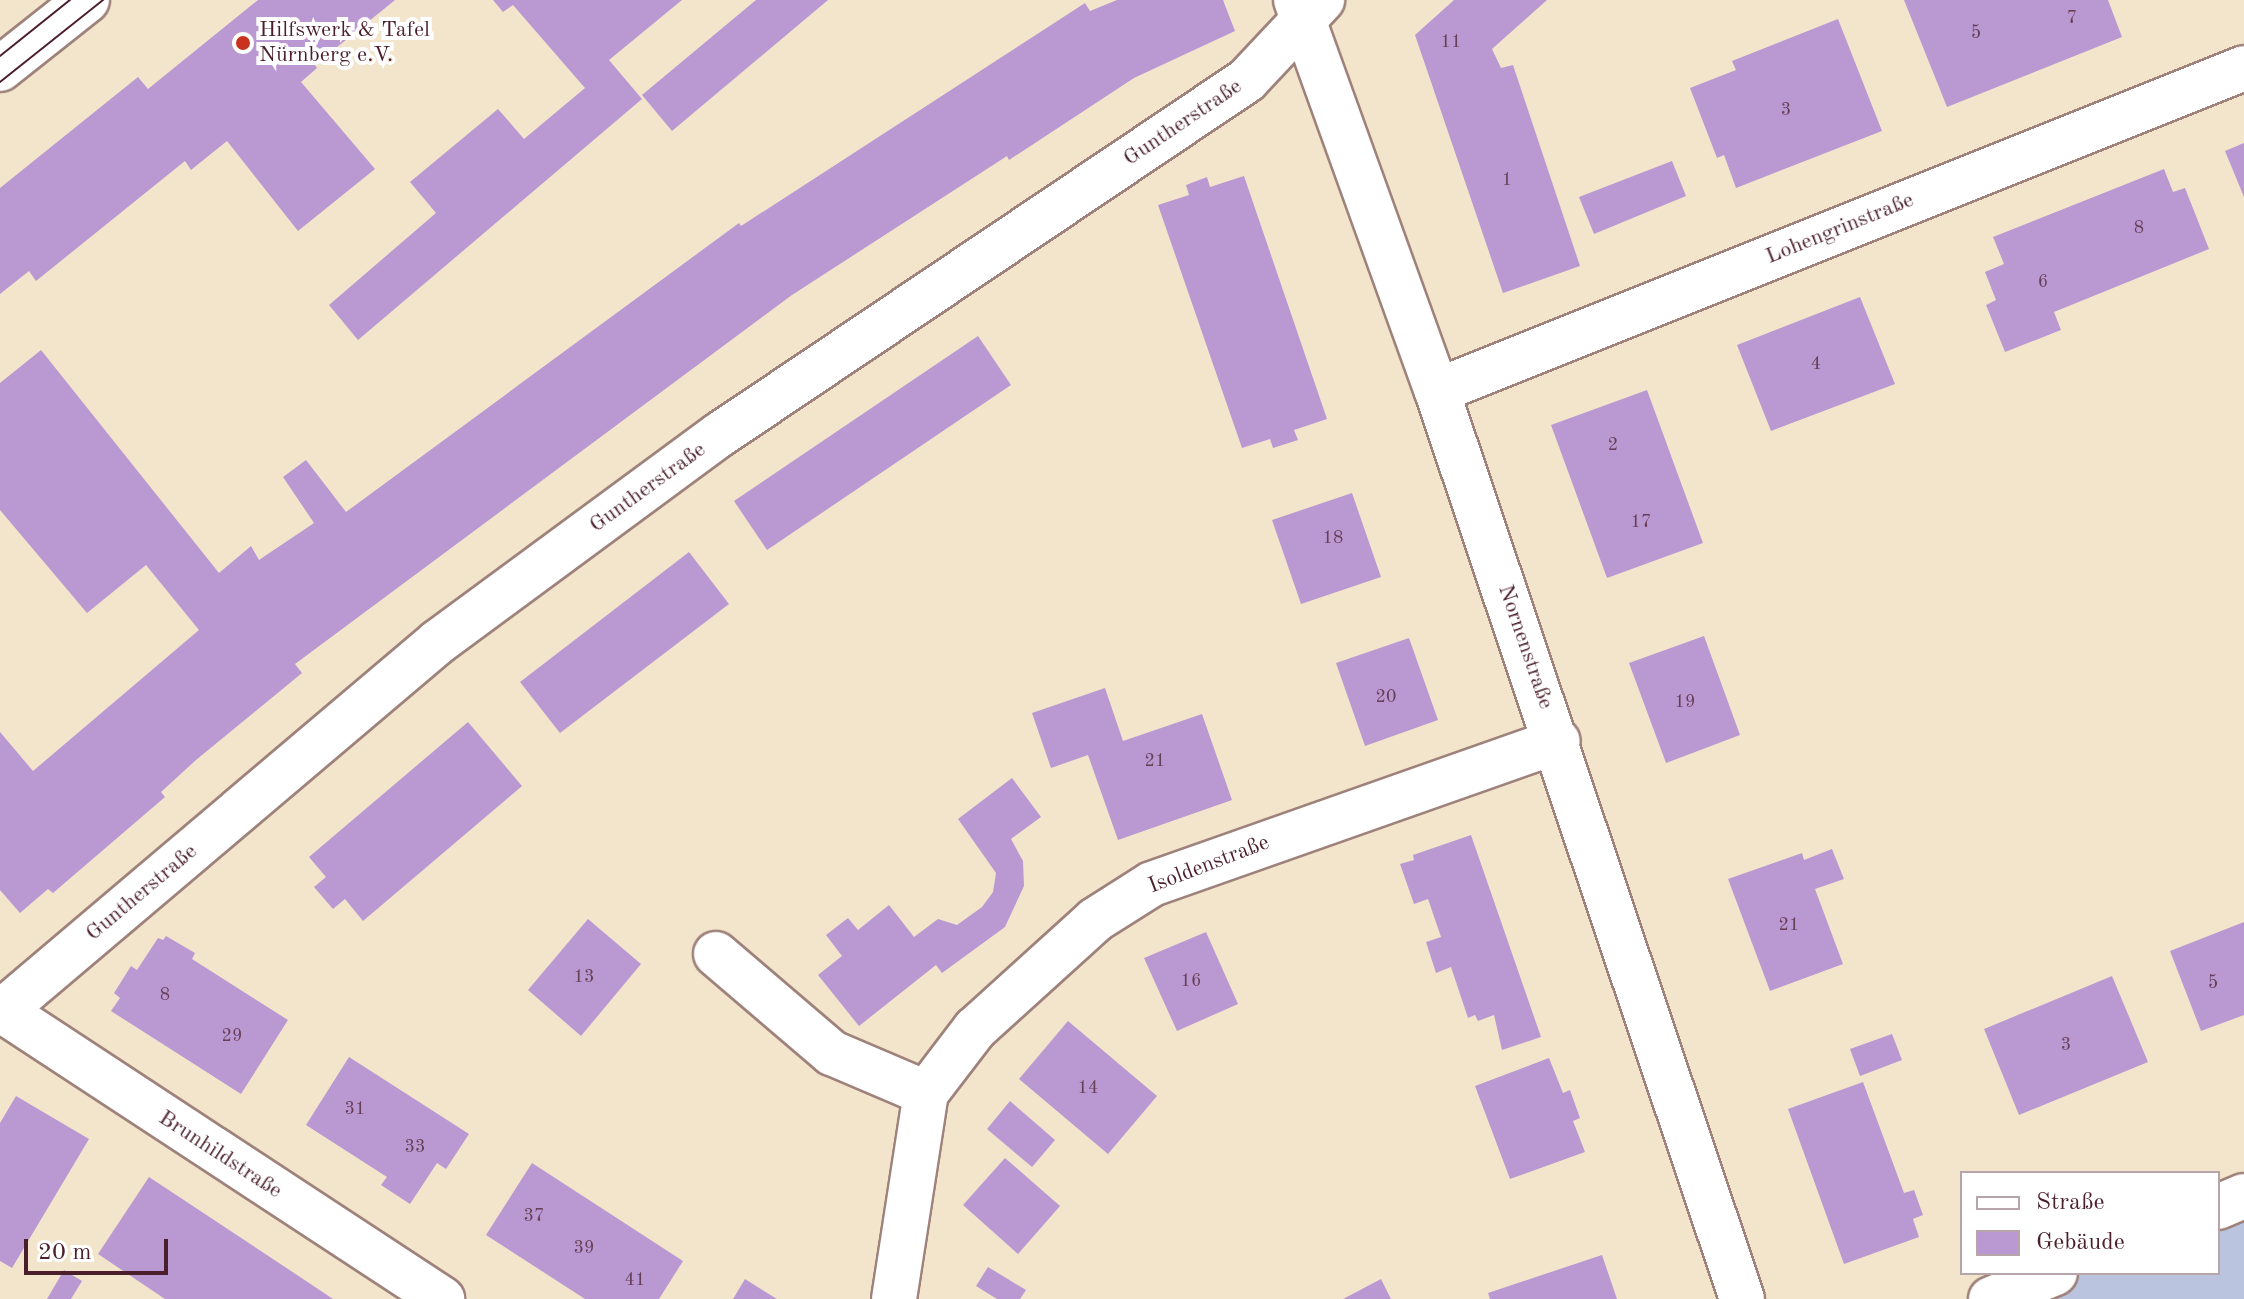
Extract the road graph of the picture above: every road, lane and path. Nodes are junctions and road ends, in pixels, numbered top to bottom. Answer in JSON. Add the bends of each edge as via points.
{"nodes":[{"id":1,"x":87,"y":0,"type":"edge"},
{"id":2,"x":1307,"y":6,"type":"edge"},
{"id":3,"x":2244,"y":68,"type":"edge"},
{"id":4,"x":0,"y":69,"type":"edge"},
{"id":5,"x":1437,"y":391,"type":"junction"},
{"id":6,"x":1557,"y":741,"type":"junction"},
{"id":7,"x":716,"y":954,"type":"dead end"},
{"id":8,"x":1,"y":1011,"type":"edge"},
{"id":9,"x":926,"y":1093,"type":"junction"},
{"id":10,"x":2244,"y":1196,"type":"edge"},
{"id":11,"x":2220,"y":1206,"type":"edge"},
{"id":12,"x":2050,"y":1275,"type":"edge"},
{"id":13,"x":442,"y":1299,"type":"edge"},
{"id":14,"x":894,"y":1299,"type":"edge"},
{"id":15,"x":1742,"y":1299,"type":"edge"},
{"id":16,"x":1991,"y":1299,"type":"edge"}],
"edges":[{"from":1,"to":4,"type":"street"},
{"from":2,"to":5,"type":"street","name":"Nornenstraße"},
{"from":2,"to":8,"type":"street","name":"Guntherstraße","via":[[1247,80],[719,435],[438,642]]},
{"from":3,"to":5,"type":"street","name":"Lohengrinstraße"},
{"from":5,"to":6,"type":"street","name":"Nornenstraße"},
{"from":6,"to":9,"type":"street","name":"Isoldenstraße","via":[[1152,884],[1095,920],[975,1029]]},
{"from":6,"to":15,"type":"street","name":"Nornenstraße"},
{"from":7,"to":9,"type":"street","via":[[832,1053]]},
{"from":8,"to":13,"type":"street","name":"Brunhildstraße"},
{"from":9,"to":14,"type":"street","name":"Isoldenstraße"},
{"from":10,"to":11,"type":"street"},
{"from":12,"to":16,"type":"street"}]}
